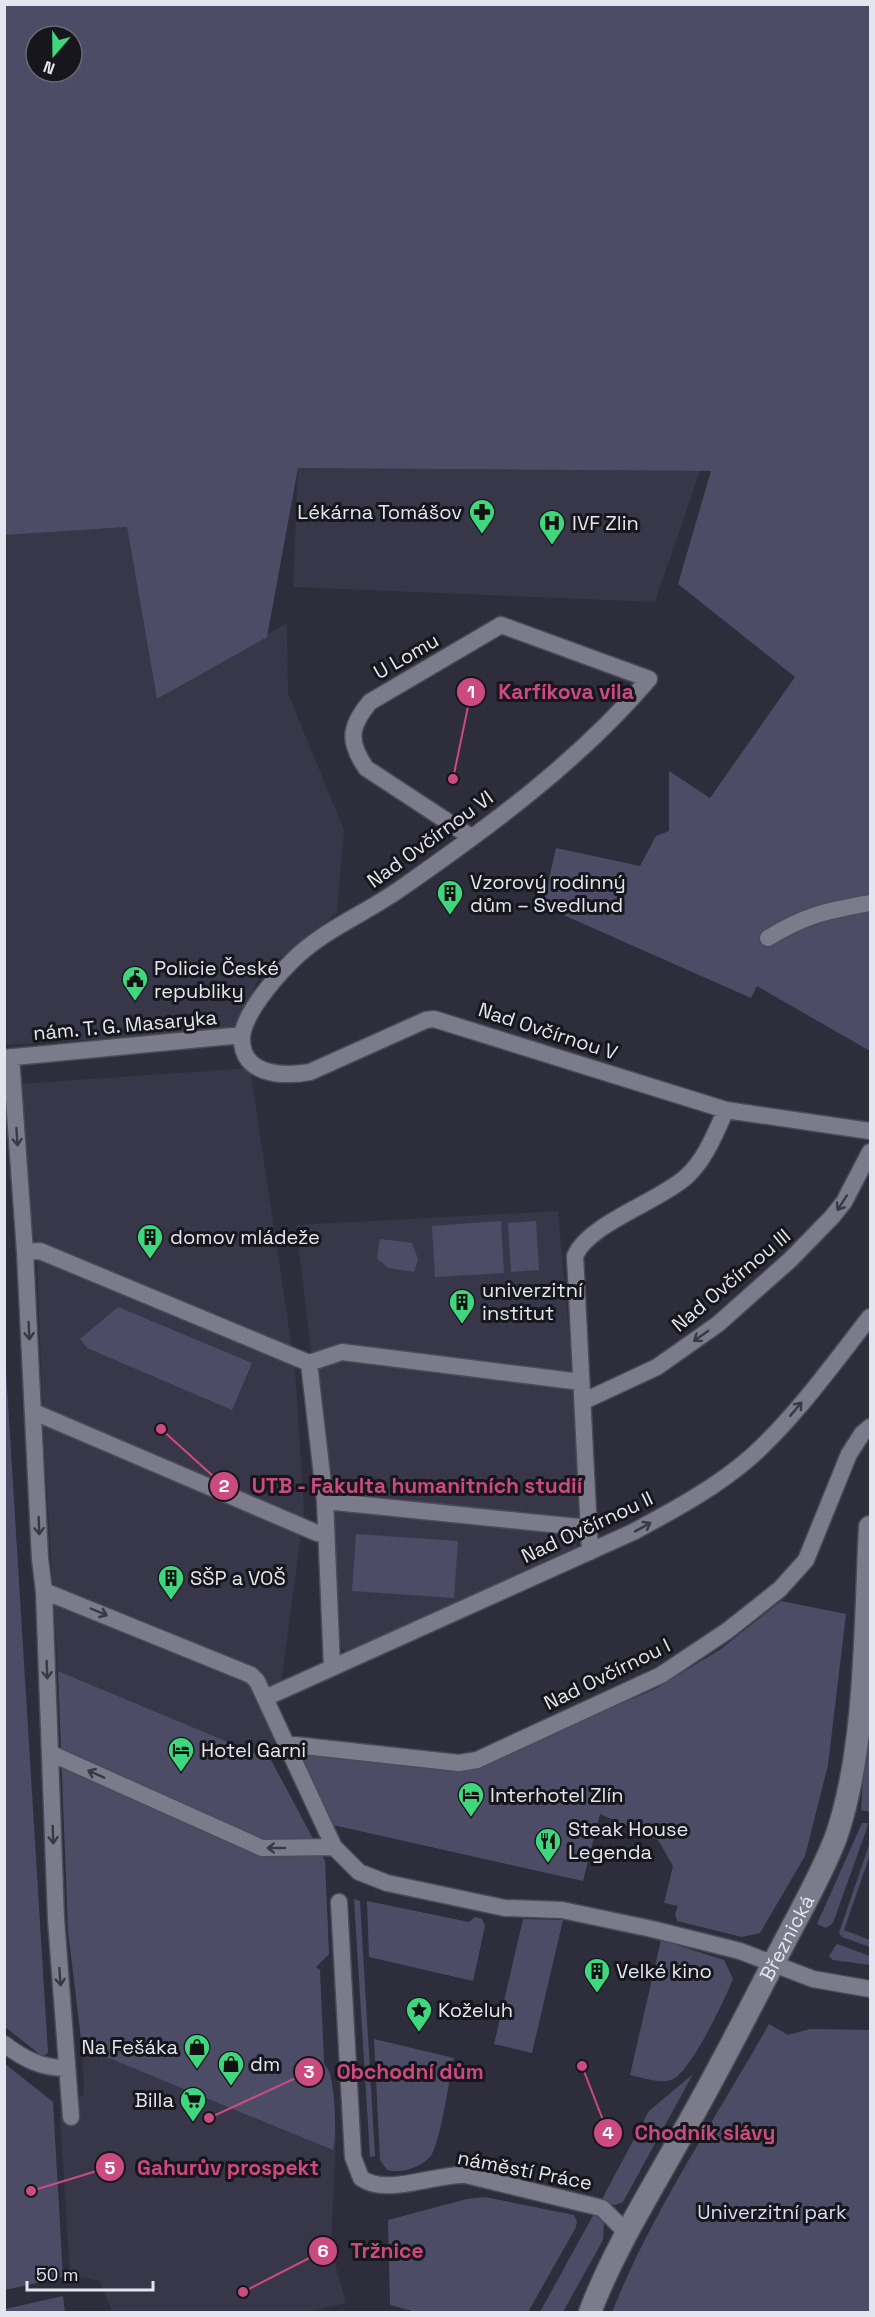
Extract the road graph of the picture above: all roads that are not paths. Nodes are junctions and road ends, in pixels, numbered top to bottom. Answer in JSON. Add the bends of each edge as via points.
{"nodes":[{"id":1,"x":649,"y":679,"type":"joint"},
{"id":2,"x":471,"y":837,"type":"junction"},
{"id":3,"x":870,"y":903,"type":"edge"},
{"id":4,"x":768,"y":938,"type":"dead end"},
{"id":5,"x":242,"y":1035,"type":"junction"},
{"id":6,"x":8,"y":1058,"type":"edge"},
{"id":7,"x":726,"y":1110,"type":"junction"},
{"id":8,"x":870,"y":1131,"type":"edge"},
{"id":9,"x":870,"y":1152,"type":"edge"},
{"id":10,"x":26,"y":1252,"type":"junction"},
{"id":11,"x":870,"y":1317,"type":"edge"},
{"id":12,"x":309,"y":1363,"type":"junction"},
{"id":13,"x":581,"y":1382,"type":"junction"},
{"id":14,"x":584,"y":1401,"type":"junction"},
{"id":15,"x":34,"y":1412,"type":"junction"},
{"id":16,"x":870,"y":1427,"type":"edge"},
{"id":17,"x":325,"y":1501,"type":"junction"},
{"id":18,"x":870,"y":1527,"type":"edge"},
{"id":19,"x":589,"y":1528,"type":"junction"},
{"id":20,"x":326,"y":1534,"type":"junction"},
{"id":21,"x":590,"y":1552,"type":"junction"},
{"id":22,"x":44,"y":1591,"type":"junction"},
{"id":23,"x":332,"y":1667,"type":"junction"},
{"id":24,"x":265,"y":1698,"type":"junction"},
{"id":25,"x":286,"y":1744,"type":"junction"},
{"id":26,"x":50,"y":1753,"type":"junction"},
{"id":27,"x":334,"y":1847,"type":"junction"},
{"id":28,"x":339,"y":1902,"type":"dead end"},
{"id":29,"x":772,"y":1965,"type":"junction"},
{"id":30,"x":870,"y":1989,"type":"edge"},
{"id":31,"x":4,"y":2044,"type":"edge"},
{"id":32,"x":66,"y":2068,"type":"junction"},
{"id":33,"x":71,"y":2117,"type":"dead end"},
{"id":34,"x":627,"y":2233,"type":"junction"},
{"id":35,"x":590,"y":2313,"type":"edge"}],
"edges":[{"from":1,"to":2,"type":"street","name":"Nad Ovčírnou VI","via":[[613,722]]},
{"from":1,"to":2,"type":"street","name":"U Lomu","via":[[501,625],[370,702],[355,723],[353,737],[355,752],[366,768]]},
{"from":2,"to":5,"type":"street","name":"Nad Ovčírnou VI","via":[[293,960],[267,989]]},
{"from":3,"to":4,"type":"street","via":[[798,920]]},
{"from":5,"to":6,"type":"street","name":"nám. T. G. Masaryka"},
{"from":5,"to":7,"type":"street","name":"Nad Ovčírnou V","via":[[244,1054],[252,1065],[263,1071],[292,1075],[310,1072],[426,1020],[443,1020]]},
{"from":6,"to":10,"type":"street","name":"nám. T. G. Masaryka","one_way":true},
{"from":7,"to":8,"type":"street","name":"Nad Ovčírnou V"},
{"from":7,"to":13,"type":"street","via":[[705,1155],[685,1178],[590,1235],[578,1248],[573,1264]]},
{"from":9,"to":14,"type":"street","name":"Nad Ovčírnou III","one_way":true,"via":[[832,1217],[718,1324],[657,1367]]},
{"from":10,"to":12,"type":"street","via":[[40,1251]]},
{"from":10,"to":15,"type":"street","name":"nám. T. G. Masaryka","one_way":true},
{"from":21,"to":11,"type":"street","name":"Nad Ovčírnou II","one_way":true,"via":[[673,1510],[752,1456],[793,1413]]},
{"from":12,"to":13,"type":"street","via":[[342,1352]]},
{"from":12,"to":17,"type":"street"},
{"from":13,"to":14,"type":"street"},
{"from":14,"to":19,"type":"street"},
{"from":15,"to":20,"type":"street","via":[[250,1506]]},
{"from":15,"to":22,"type":"street","name":"nám. T. G. Masaryka","one_way":true},
{"from":16,"to":25,"type":"street","name":"Nad Ovčírnou I","via":[[849,1454],[818,1534],[800,1568],[727,1631],[661,1674],[477,1760],[459,1763]]},
{"from":17,"to":19,"type":"street"},
{"from":17,"to":20,"type":"street"},
{"from":18,"to":29,"type":"main road","name":"Březnická","via":[[859,1716],[848,1790],[827,1858]]},
{"from":19,"to":21,"type":"street"},
{"from":20,"to":23,"type":"street"},
{"from":21,"to":23,"type":"street","name":"Nad Ovčírnou II"},
{"from":22,"to":24,"type":"street","one_way":true,"via":[[251,1675]]},
{"from":22,"to":26,"type":"street","name":"nám. T. G. Masaryka","one_way":true},
{"from":23,"to":24,"type":"street","name":"Nad Ovčírnou II"},
{"from":24,"to":25,"type":"street"},
{"from":25,"to":27,"type":"street"},
{"from":27,"to":26,"type":"street","one_way":true,"via":[[262,1848]]},
{"from":26,"to":32,"type":"street","name":"nám. T. G. Masaryka","one_way":true},
{"from":27,"to":29,"type":"street","via":[[359,1872],[387,1883],[505,1908],[577,1912],[725,1947]]},
{"from":28,"to":34,"type":"street","name":"náměstí Práce","via":[[353,2157],[361,2178],[374,2185],[388,2186],[448,2174],[466,2175],[602,2208]]},
{"from":29,"to":30,"type":"street","via":[[826,1982]]},
{"from":29,"to":34,"type":"main road","name":"Březnická"},
{"from":31,"to":32,"type":"street","via":[[40,2065]]},
{"from":32,"to":33,"type":"street","name":"nám. T. G. Masaryka"},
{"from":34,"to":35,"type":"main road","name":"Březnická"}]}
